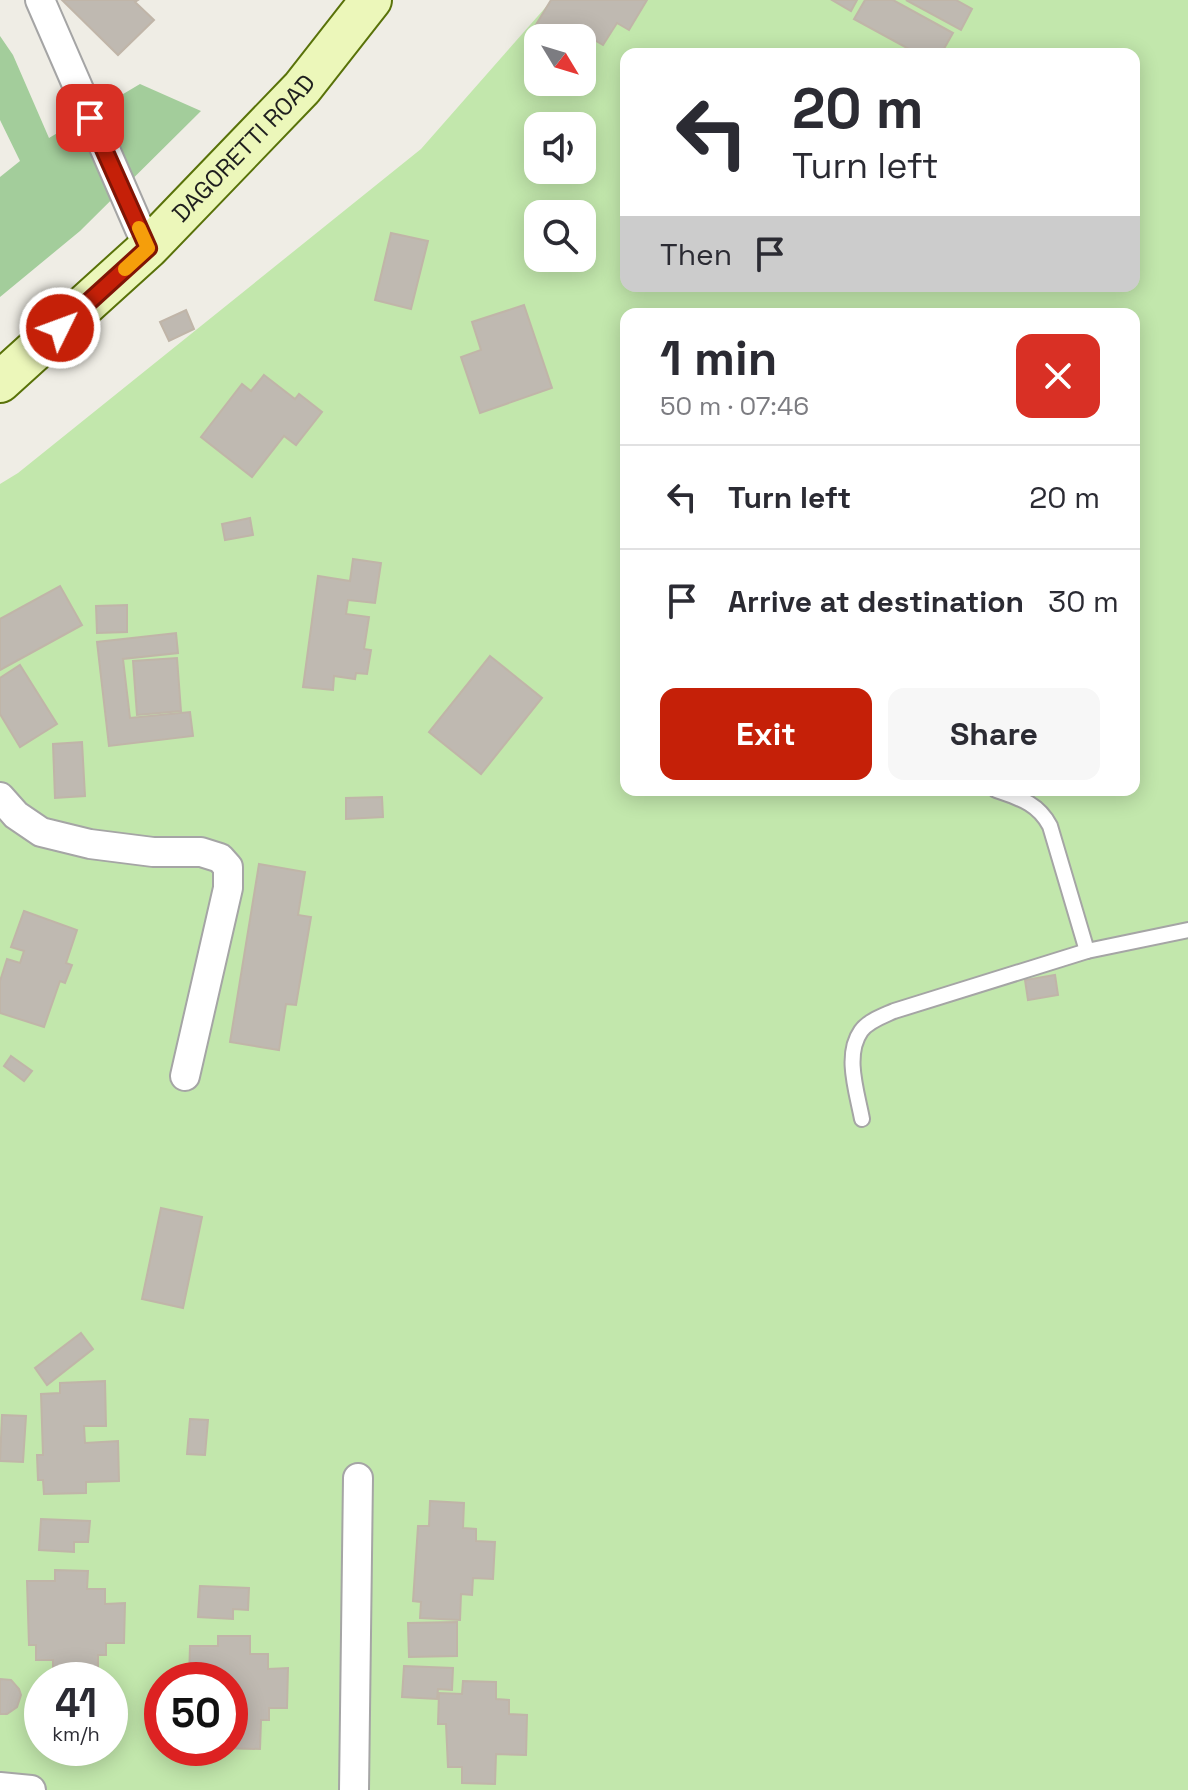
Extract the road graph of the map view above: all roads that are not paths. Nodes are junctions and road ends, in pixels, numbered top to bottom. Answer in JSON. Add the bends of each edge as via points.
{"nodes":[{"id":1,"x":40,"y":0,"type":"edge"},
{"id":2,"x":371,"y":0,"type":"edge"},
{"id":3,"x":148,"y":248,"type":"junction"},
{"id":4,"x":0,"y":382,"type":"edge"},
{"id":5,"x":1012,"y":796,"type":"edge"},
{"id":6,"x":0,"y":797,"type":"edge"},
{"id":7,"x":1188,"y":930,"type":"edge"},
{"id":8,"x":1087,"y":951,"type":"junction"},
{"id":9,"x":185,"y":1076,"type":"dead end"},
{"id":10,"x":862,"y":1119,"type":"dead end"},
{"id":11,"x":358,"y":1478,"type":"dead end"},
{"id":12,"x":0,"y":1787,"type":"edge"},
{"id":13,"x":31,"y":1790,"type":"edge"},
{"id":14,"x":354,"y":1790,"type":"edge"}],
"edges":[{"from":1,"to":3,"type":"street"},
{"from":2,"to":3,"type":"main road","name":"DAGORETTI ROAD","via":[[302,88]]},
{"from":3,"to":4,"type":"main road","name":"DAGORETTI ROAD"},
{"from":5,"to":8,"type":"lane","via":[[1043,813],[1050,826]]},
{"from":6,"to":9,"type":"street","via":[[41,832],[153,852],[201,852],[228,867],[228,888]]},
{"from":7,"to":8,"type":"lane"},
{"from":8,"to":10,"type":"lane","via":[[875,1020],[861,1031],[852,1057]]},
{"from":11,"to":14,"type":"street"},
{"from":12,"to":13,"type":"street"}]}
